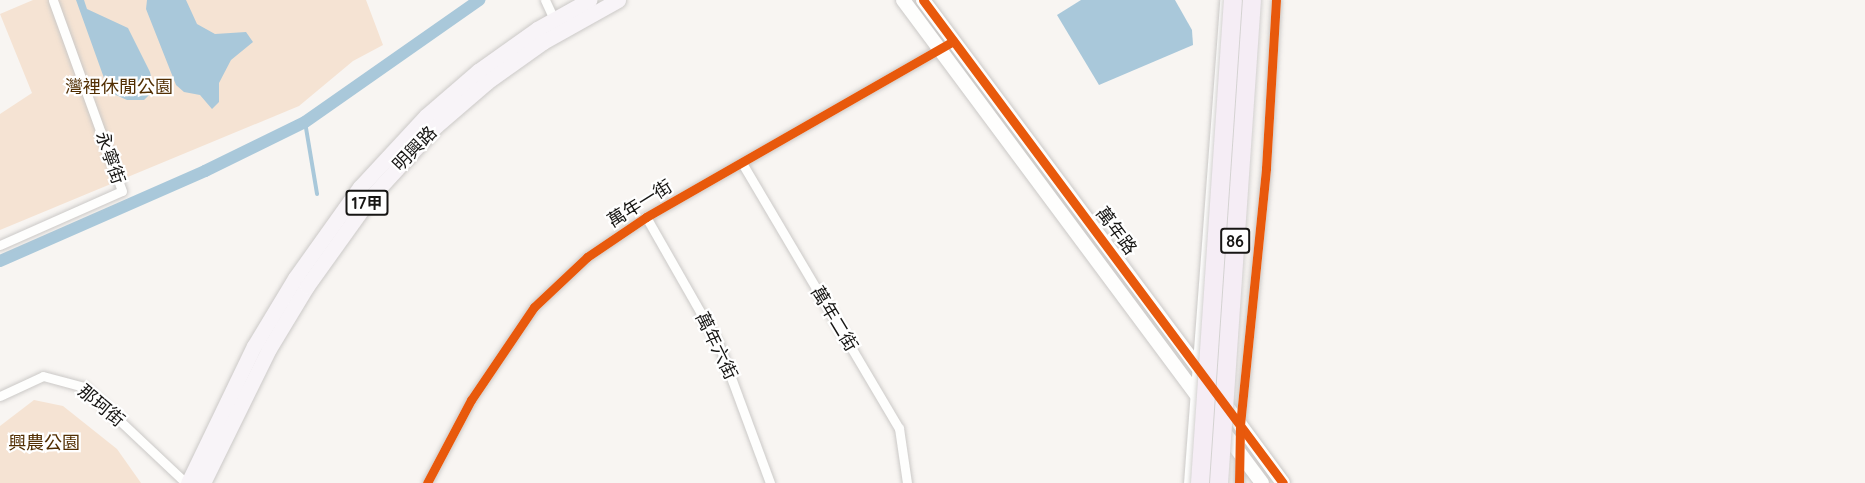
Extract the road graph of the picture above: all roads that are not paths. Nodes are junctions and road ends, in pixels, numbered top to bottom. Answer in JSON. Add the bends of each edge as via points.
{"nodes":[{"id":1,"x":54,"y":0,"type":"edge"},
{"id":2,"x":545,"y":0,"type":"edge"},
{"id":3,"x":589,"y":0,"type":"edge"},
{"id":4,"x":618,"y":0,"type":"edge"},
{"id":5,"x":903,"y":0,"type":"edge"},
{"id":6,"x":923,"y":0,"type":"edge"},
{"id":7,"x":1224,"y":0,"type":"edge"},
{"id":8,"x":1233,"y":0,"type":"edge"},
{"id":9,"x":1252,"y":0,"type":"edge"},
{"id":10,"x":1276,"y":0,"type":"edge"},
{"id":11,"x":554,"y":19,"type":"junction"},
{"id":12,"x":952,"y":41,"type":"junction"},
{"id":13,"x":938,"y":49,"type":"junction"},
{"id":14,"x":742,"y":163,"type":"junction"},
{"id":15,"x":646,"y":217,"type":"junction"},
{"id":16,"x":0,"y":245,"type":"edge"},
{"id":17,"x":1194,"y":363,"type":"junction"},
{"id":18,"x":1192,"y":389,"type":"junction"},
{"id":19,"x":0,"y":396,"type":"edge"},
{"id":20,"x":1240,"y":425,"type":"junction"},
{"id":21,"x":1240,"y":455,"type":"junction"},
{"id":22,"x":187,"y":483,"type":"edge"},
{"id":23,"x":203,"y":483,"type":"edge"},
{"id":24,"x":427,"y":483,"type":"edge"},
{"id":25,"x":770,"y":483,"type":"edge"},
{"id":26,"x":907,"y":483,"type":"edge"},
{"id":27,"x":1188,"y":483,"type":"edge"},
{"id":28,"x":1200,"y":483,"type":"edge"},
{"id":29,"x":1218,"y":483,"type":"edge"},
{"id":30,"x":1239,"y":483,"type":"edge"},
{"id":31,"x":1262,"y":483,"type":"edge"},
{"id":32,"x":1283,"y":483,"type":"edge"}],
"edges":[{"from":1,"to":16,"type":"street","name":"永寧街","via":[[122,191]]},
{"from":2,"to":11,"type":"street"},
{"from":3,"to":11,"type":"main road","name":"明興路","number":"17甲"},
{"from":4,"to":23,"type":"main road","name":"明興路","number":"17甲","via":[[551,37],[487,82],[437,125],[370,198],[307,286],[269,349]]},
{"from":5,"to":13,"type":"street","name":"萬年路"},
{"from":6,"to":12,"type":"street","name":"萬年路"},
{"from":7,"to":17,"type":"street"},
{"from":8,"to":28,"type":"highway","number":"86","bridge":true},
{"from":9,"to":29,"type":"highway","number":"86","bridge":true},
{"from":10,"to":20,"type":"street","via":[[1266,168]]},
{"from":11,"to":22,"type":"main road","name":"明興路","number":"17甲","via":[[426,116],[360,187],[295,278],[254,346]]},
{"from":12,"to":13,"type":"street","name":"萬年一街"},
{"from":12,"to":17,"type":"street","name":"萬年路"},
{"from":13,"to":14,"type":"street","name":"萬年一街"},
{"from":13,"to":18,"type":"street","name":"萬年路"},
{"from":14,"to":15,"type":"street","name":"萬年一街"},
{"from":14,"to":26,"type":"street","name":"萬年二街","via":[[899,428]]},
{"from":15,"to":24,"type":"street","name":"萬年一街","via":[[586,257],[534,307],[471,400]]},
{"from":15,"to":25,"type":"street","name":"萬年六街","via":[[719,345]]},
{"from":17,"to":18,"type":"street"},
{"from":17,"to":20,"type":"street","name":"萬年路"},
{"from":18,"to":21,"type":"street","name":"萬年路"},
{"from":18,"to":27,"type":"street"},
{"from":19,"to":22,"type":"street","name":"那珂街","via":[[43,376],[84,387]]},
{"from":20,"to":21,"type":"street"},
{"from":20,"to":32,"type":"street","name":"萬年路"},
{"from":21,"to":30,"type":"street"},
{"from":21,"to":31,"type":"street","name":"萬年路"}]}
